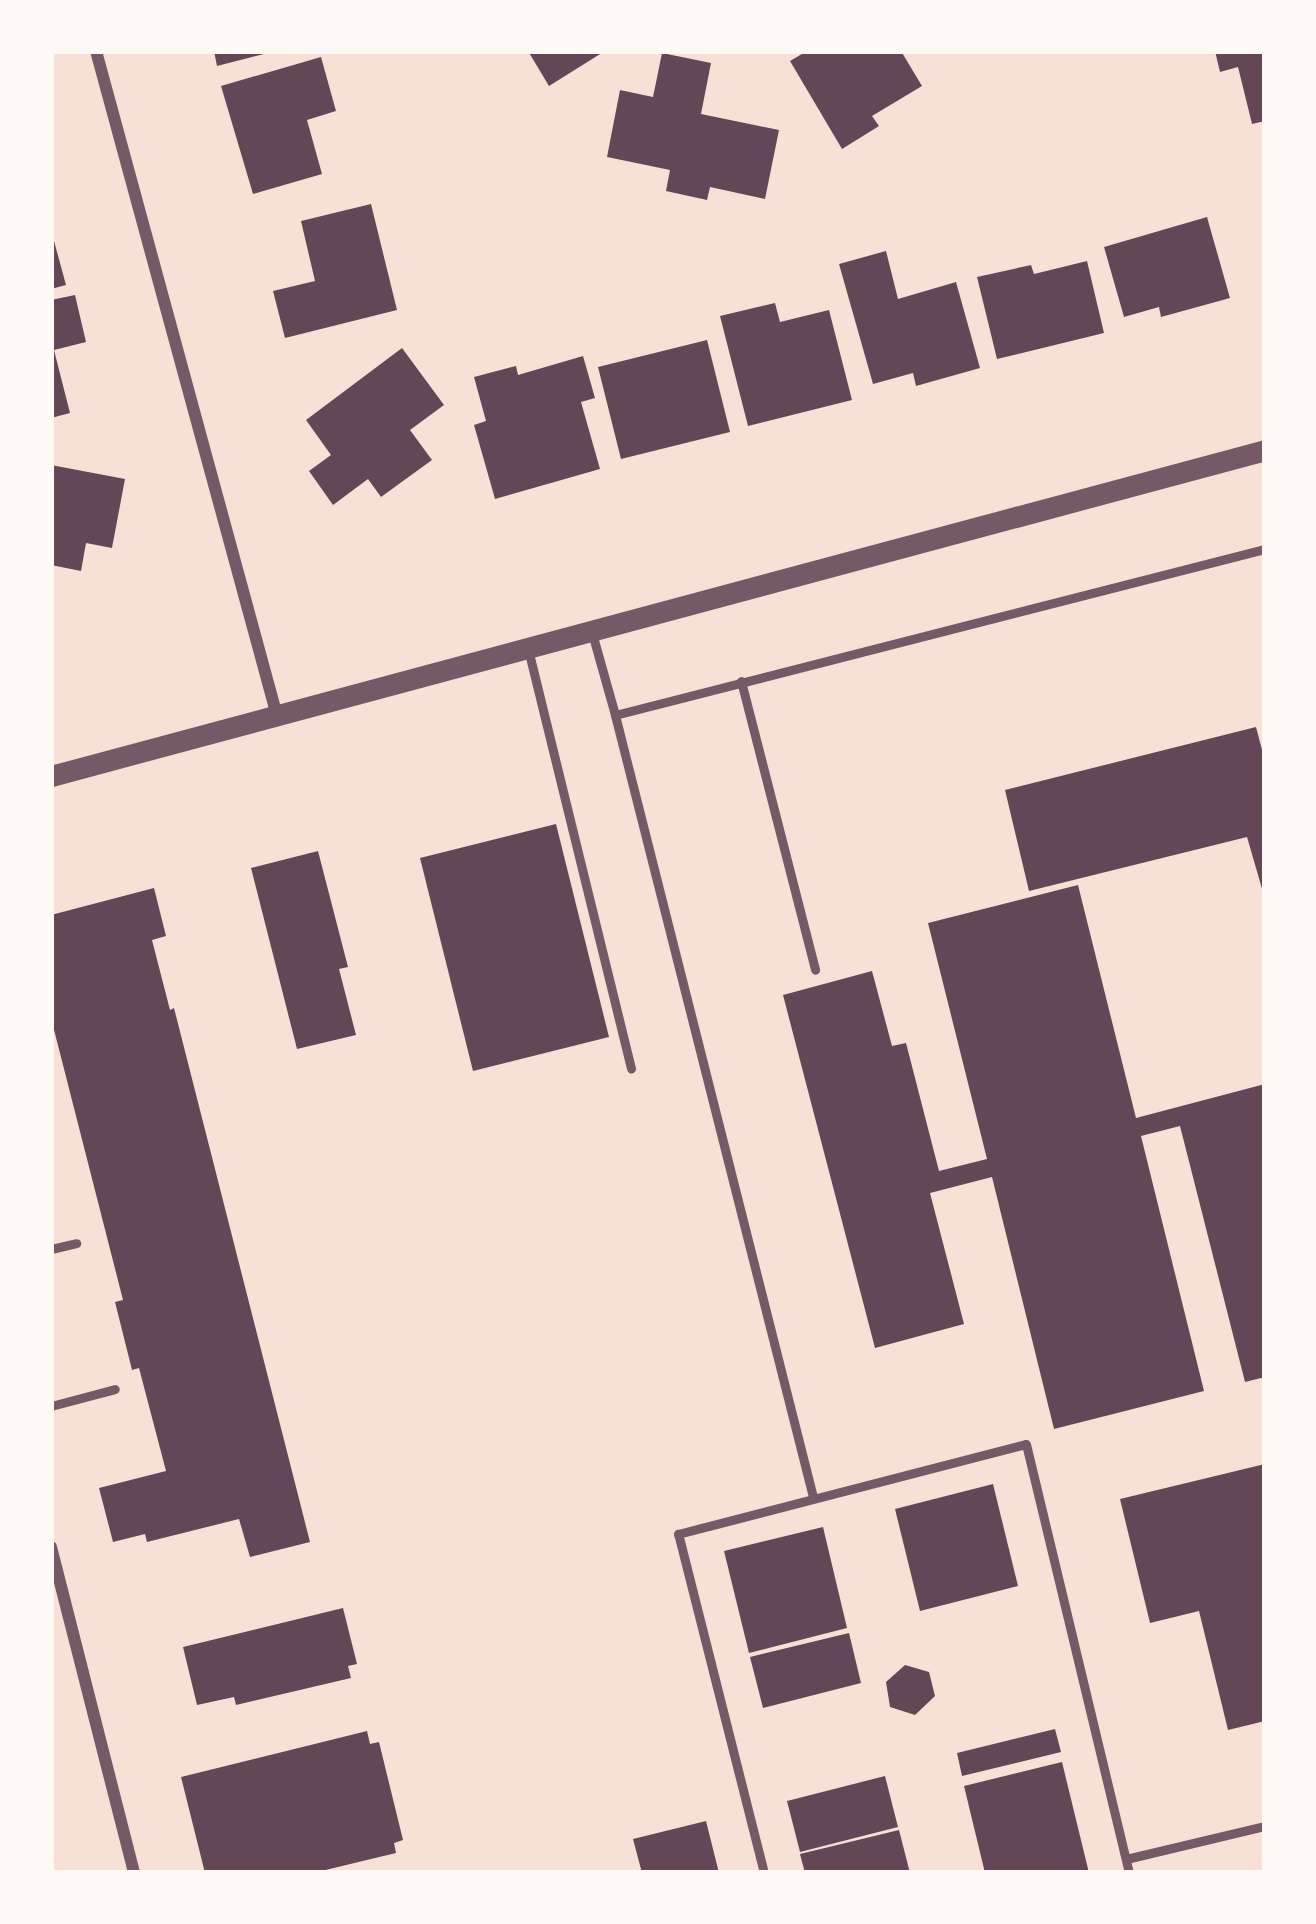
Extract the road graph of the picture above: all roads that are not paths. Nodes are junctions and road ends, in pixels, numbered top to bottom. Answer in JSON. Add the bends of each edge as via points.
{"nodes":[{"id":1,"x":96,"y":51,"type":"edge"},
{"id":2,"x":1265,"y":451,"type":"edge"},
{"id":3,"x":1265,"y":550,"type":"edge"},
{"id":4,"x":592,"y":632,"type":"junction"},
{"id":5,"x":528,"y":649,"type":"junction"},
{"id":6,"x":740,"y":681,"type":"junction"},
{"id":7,"x":615,"y":715,"type":"junction"},
{"id":8,"x":277,"y":716,"type":"junction"},
{"id":9,"x":51,"y":776,"type":"edge"},
{"id":10,"x":815,"y":970,"type":"dead end"},
{"id":11,"x":631,"y":1069,"type":"dead end"},
{"id":12,"x":76,"y":1243,"type":"dead end"},
{"id":13,"x":51,"y":1249,"type":"edge"},
{"id":14,"x":115,"y":1389,"type":"dead end"},
{"id":15,"x":51,"y":1406,"type":"edge"},
{"id":16,"x":813,"y":1497,"type":"junction"},
{"id":17,"x":51,"y":1547,"type":"edge"},
{"id":18,"x":1265,"y":1826,"type":"edge"},
{"id":19,"x":1126,"y":1859,"type":"junction"},
{"id":20,"x":134,"y":1873,"type":"edge"},
{"id":21,"x":764,"y":1873,"type":"edge"},
{"id":22,"x":1129,"y":1873,"type":"edge"}],
"edges":[{"from":1,"to":8,"type":"street"},
{"from":2,"to":4,"type":"street"},
{"from":3,"to":6,"type":"lane"},
{"from":4,"to":5,"type":"street"},
{"from":4,"to":7,"type":"lane"},
{"from":5,"to":8,"type":"street"},
{"from":5,"to":11,"type":"lane"},
{"from":6,"to":7,"type":"lane"},
{"from":6,"to":10,"type":"lane"},
{"from":7,"to":16,"type":"lane"},
{"from":8,"to":9,"type":"street"},
{"from":12,"to":13,"type":"lane"},
{"from":14,"to":15,"type":"lane"},
{"from":16,"to":19,"type":"lane","via":[[1026,1444]]},
{"from":16,"to":21,"type":"lane","via":[[678,1534]]},
{"from":17,"to":20,"type":"street"},
{"from":18,"to":19,"type":"lane"},
{"from":19,"to":22,"type":"lane"}]}
